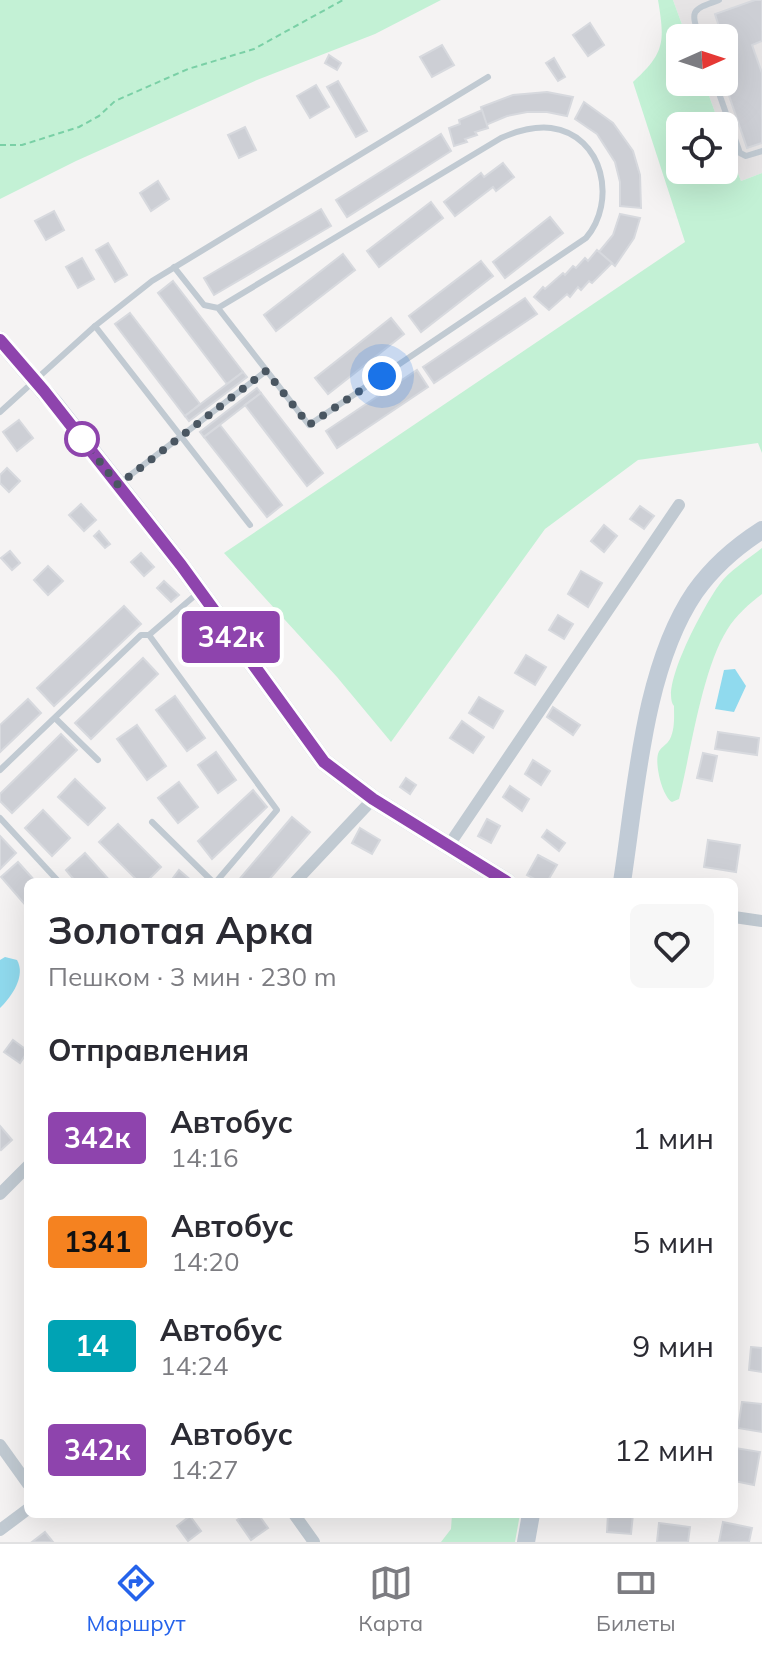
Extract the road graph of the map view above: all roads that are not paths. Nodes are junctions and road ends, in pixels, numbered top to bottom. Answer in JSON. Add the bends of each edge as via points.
{"nodes":[{"id":1,"x":719,"y":0,"type":"edge"},
{"id":2,"x":695,"y":24,"type":"edge"},
{"id":3,"x":488,"y":77,"type":"dead end"},
{"id":4,"x":720,"y":96,"type":"edge"},
{"id":5,"x":762,"y":151,"type":"edge"},
{"id":6,"x":174,"y":267,"type":"junction"},
{"id":7,"x":218,"y":308,"type":"junction"},
{"id":8,"x":95,"y":326,"type":"junction"},
{"id":9,"x":0,"y":340,"type":"edge"},
{"id":10,"x":266,"y":371,"type":"junction"},
{"id":11,"x":34,"y":380,"type":"junction"},
{"id":12,"x":0,"y":412,"type":"edge"},
{"id":13,"x":182,"y":437,"type":"junction"},
{"id":14,"x":118,"y":485,"type":"junction"},
{"id":15,"x":679,"y":505,"type":"dead end"},
{"id":16,"x":250,"y":525,"type":"dead end"},
{"id":17,"x":762,"y":530,"type":"edge"},
{"id":18,"x":199,"y":592,"type":"junction"},
{"id":19,"x":149,"y":635,"type":"junction"},
{"id":20,"x":55,"y":718,"type":"junction"},
{"id":21,"x":98,"y":760,"type":"dead end"},
{"id":22,"x":0,"y":770,"type":"edge"},
{"id":23,"x":373,"y":799,"type":"junction"},
{"id":24,"x":0,"y":818,"type":"edge"},
{"id":25,"x":152,"y":822,"type":"dead end"},
{"id":26,"x":449,"y":845,"type":"junction"},
{"id":27,"x":484,"y":875,"type":"edge"},
{"id":28,"x":55,"y":878,"type":"edge"},
{"id":29,"x":210,"y":878,"type":"edge"},
{"id":30,"x":218,"y":878,"type":"edge"},
{"id":31,"x":299,"y":878,"type":"edge"},
{"id":32,"x":623,"y":878,"type":"edge"},
{"id":33,"x":738,"y":918,"type":"edge"},
{"id":34,"x":762,"y":921,"type":"edge"},
{"id":35,"x":24,"y":1170,"type":"edge"},
{"id":36,"x":0,"y":1194,"type":"edge"},
{"id":37,"x":0,"y":1445,"type":"edge"},
{"id":38,"x":24,"y":1478,"type":"edge"},
{"id":39,"x":24,"y":1512,"type":"edge"},
{"id":40,"x":297,"y":1518,"type":"edge"},
{"id":41,"x":530,"y":1518,"type":"edge"},
{"id":42,"x":0,"y":1530,"type":"edge"},
{"id":43,"x":314,"y":1542,"type":"edge"},
{"id":44,"x":526,"y":1542,"type":"edge"}],
"edges":[{"from":1,"to":2,"type":"lane","via":[[697,8]]},
{"from":3,"to":6,"type":"lane"},
{"from":4,"to":5,"type":"lane","via":[[740,153]]},
{"from":6,"to":7,"type":"lane","via":[[204,305]]},
{"from":6,"to":8,"type":"lane"},
{"from":7,"to":10,"type":"lane"},
{"from":7,"to":10,"type":"lane","via":[[517,132],[560,131],[593,155],[604,198],[595,228],[586,238],[309,425]]},
{"from":8,"to":11,"type":"lane"},
{"from":8,"to":13,"type":"lane"},
{"from":9,"to":11,"type":"street"},
{"from":10,"to":13,"type":"lane"},
{"from":11,"to":12,"type":"lane"},
{"from":11,"to":14,"type":"street"},
{"from":13,"to":14,"type":"lane"},
{"from":13,"to":16,"type":"lane"},
{"from":14,"to":18,"type":"street"},
{"from":15,"to":26,"type":"street"},
{"from":17,"to":32,"type":"street","via":[[718,564],[679,620],[647,722]]},
{"from":18,"to":19,"type":"lane"},
{"from":18,"to":23,"type":"street","via":[[324,762]]},
{"from":19,"to":20,"type":"lane","via":[[141,635]]},
{"from":19,"to":30,"type":"lane","via":[[277,810]]},
{"from":20,"to":21,"type":"lane"},
{"from":20,"to":22,"type":"lane"},
{"from":23,"to":26,"type":"street"},
{"from":23,"to":31,"type":"street"},
{"from":24,"to":28,"type":"lane"},
{"from":25,"to":29,"type":"lane"},
{"from":26,"to":27,"type":"street"},
{"from":33,"to":34,"type":"street"},
{"from":35,"to":36,"type":"street"},
{"from":37,"to":38,"type":"street"},
{"from":39,"to":42,"type":"street"},
{"from":40,"to":43,"type":"street"},
{"from":41,"to":44,"type":"street"}]}
